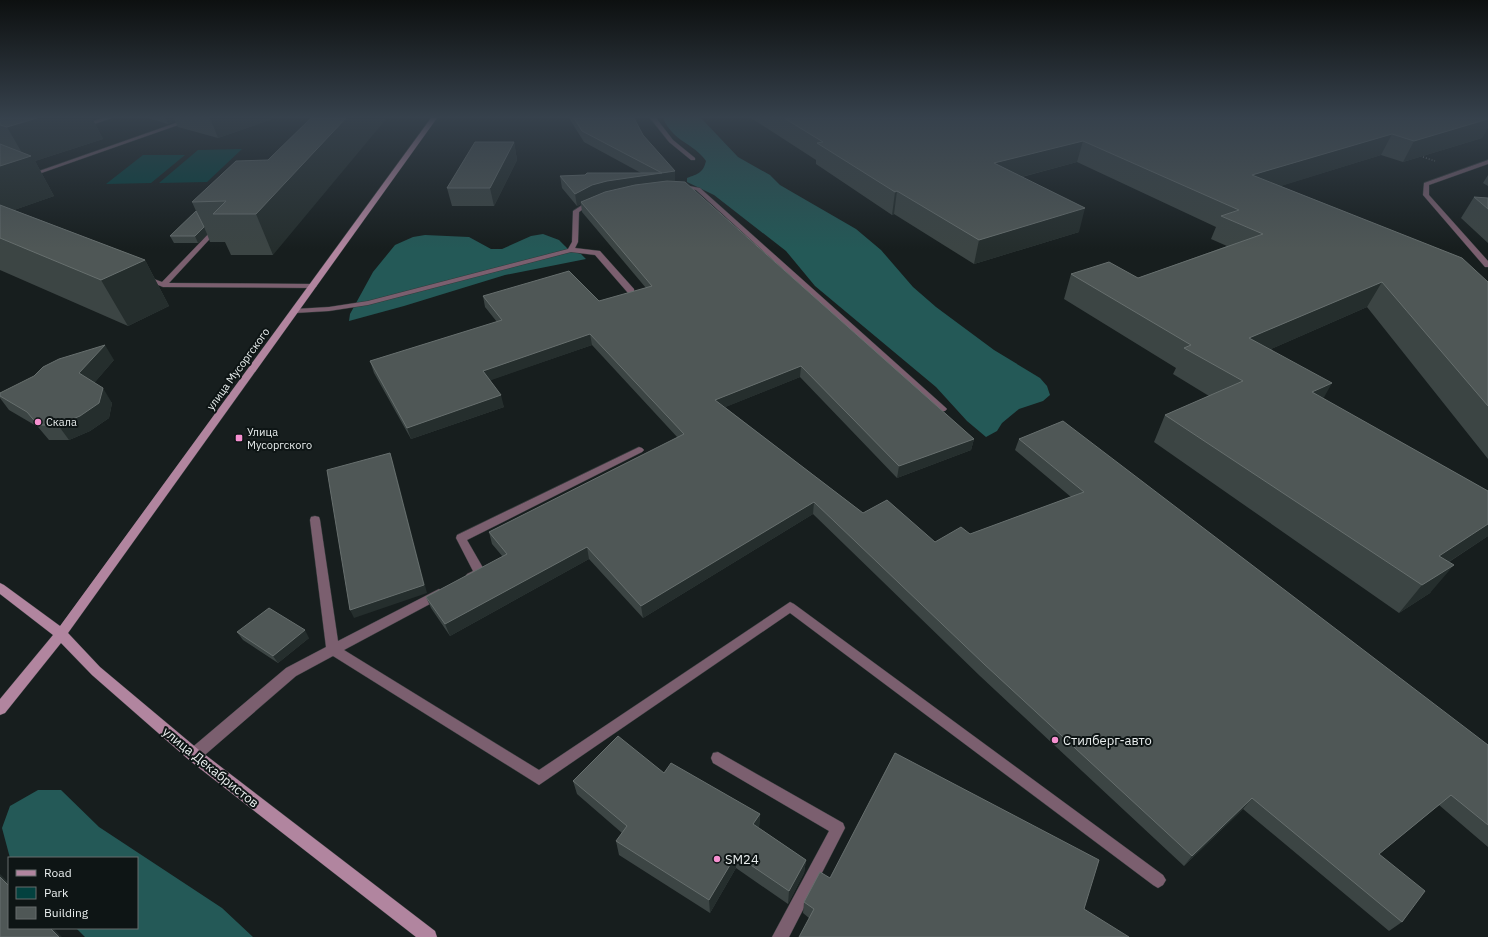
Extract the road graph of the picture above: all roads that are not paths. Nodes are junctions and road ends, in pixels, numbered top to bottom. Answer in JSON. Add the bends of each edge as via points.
{"nodes":[{"id":1,"x":69,"y":162,"type":"edge"},
{"id":2,"x":403,"y":162,"type":"edge"},
{"id":3,"x":1487,"y":163,"type":"edge"},
{"id":4,"x":22,"y":178,"type":"edge"},
{"id":5,"x":672,"y":187,"type":"edge"},
{"id":6,"x":603,"y":197,"type":"edge"},
{"id":7,"x":220,"y":226,"type":"edge"},
{"id":8,"x":571,"y":250,"type":"junction"},
{"id":9,"x":1488,"y":265,"type":"edge"},
{"id":10,"x":134,"y":273,"type":"dead end"},
{"id":11,"x":163,"y":285,"type":"junction"},
{"id":12,"x":313,"y":286,"type":"junction"},
{"id":13,"x":631,"y":291,"type":"edge"},
{"id":14,"x":295,"y":311,"type":"junction"},
{"id":15,"x":942,"y":409,"type":"edge"},
{"id":16,"x":639,"y":450,"type":"dead end"},
{"id":17,"x":314,"y":520,"type":"dead end"},
{"id":18,"x":0,"y":588,"type":"edge"},
{"id":19,"x":61,"y":634,"type":"junction"},
{"id":20,"x":333,"y":650,"type":"junction"},
{"id":21,"x":0,"y":709,"type":"edge"},
{"id":22,"x":194,"y":755,"type":"junction"},
{"id":23,"x":718,"y":758,"type":"dead end"},
{"id":24,"x":1158,"y":880,"type":"dead end"},
{"id":25,"x":429,"y":937,"type":"edge"},
{"id":26,"x":780,"y":937,"type":"edge"}],
"edges":[{"from":1,"to":4,"type":"street"},
{"from":2,"to":12,"type":"street","name":"улица Мусоргского"},
{"from":3,"to":9,"type":"street","via":[[1426,184],[1426,195]]},
{"from":5,"to":15,"type":"street","via":[[698,189]]},
{"from":6,"to":8,"type":"street","via":[[588,202],[576,211],[575,242]]},
{"from":7,"to":11,"type":"street"},
{"from":8,"to":13,"type":"street","via":[[597,253]]},
{"from":8,"to":14,"type":"street","via":[[368,303]]},
{"from":10,"to":11,"type":"street"},
{"from":11,"to":12,"type":"street"},
{"from":12,"to":14,"type":"street","name":"улица Мусоргского"},
{"from":14,"to":19,"type":"street","name":"улица Мусоргского"},
{"from":16,"to":20,"type":"street","via":[[461,538],[480,573]]},
{"from":17,"to":20,"type":"street"},
{"from":18,"to":19,"type":"street","name":"улица Декабристов"},
{"from":19,"to":21,"type":"street","name":"улица Мусоргского"},
{"from":19,"to":22,"type":"street","name":"улица Декабристов","via":[[96,671]]},
{"from":20,"to":22,"type":"street","via":[[291,672]]},
{"from":20,"to":24,"type":"street","via":[[539,778],[790,607]]},
{"from":22,"to":25,"type":"street","name":"улица Декабристов"},
{"from":23,"to":26,"type":"street","via":[[838,828]]}]}
